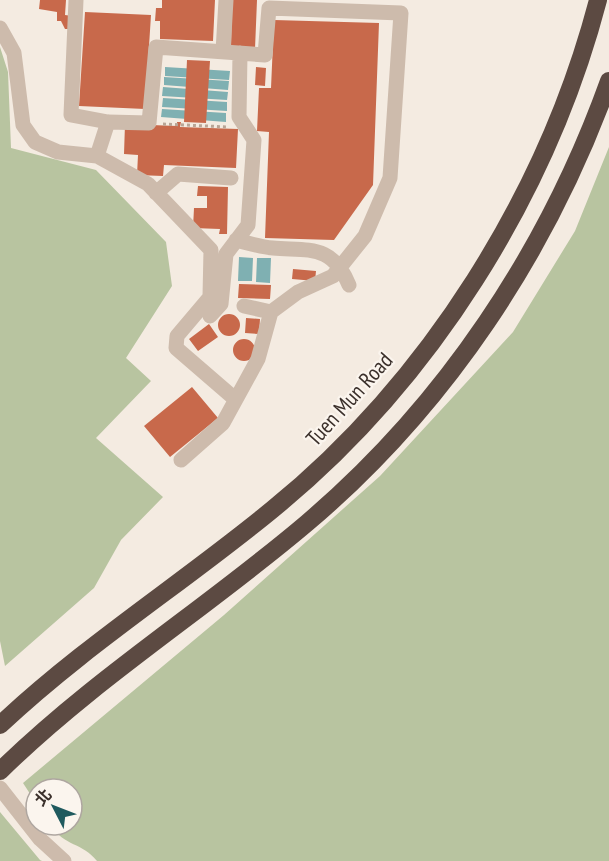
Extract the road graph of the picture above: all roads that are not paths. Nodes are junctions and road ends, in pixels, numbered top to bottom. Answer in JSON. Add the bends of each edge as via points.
{"nodes":[{"id":1,"x":76,"y":0,"type":"edge"},
{"id":2,"x":226,"y":0,"type":"edge"},
{"id":3,"x":598,"y":0,"type":"edge"},
{"id":4,"x":267,"y":4,"type":"edge"},
{"id":5,"x":0,"y":28,"type":"edge"},
{"id":6,"x":223,"y":52,"type":"junction"},
{"id":7,"x":240,"y":54,"type":"junction"},
{"id":8,"x":609,"y":81,"type":"edge"},
{"id":9,"x":108,"y":122,"type":"junction"},
{"id":10,"x":97,"y":156,"type":"junction"},
{"id":11,"x":231,"y":178,"type":"dead end"},
{"id":12,"x":156,"y":193,"type":"junction"},
{"id":13,"x":236,"y":240,"type":"junction"},
{"id":14,"x":342,"y":268,"type":"junction"},
{"id":15,"x":349,"y":285,"type":"dead end"},
{"id":16,"x":244,"y":306,"type":"dead end"},
{"id":17,"x":271,"y":312,"type":"junction"},
{"id":18,"x":210,"y":316,"type":"dead end"},
{"id":19,"x":235,"y":399,"type":"junction"},
{"id":20,"x":181,"y":460,"type":"dead end"},
{"id":21,"x":0,"y":725,"type":"edge"},
{"id":22,"x":0,"y":771,"type":"edge"},
{"id":23,"x":0,"y":788,"type":"edge"},
{"id":24,"x":64,"y":861,"type":"edge"}],
"edges":[{"from":1,"to":9,"type":"street","via":[[71,116]]},
{"from":2,"to":6,"type":"street"},
{"from":3,"to":21,"type":"highway","name":"Tuen Mun Road","via":[[570,87],[530,179],[481,269],[417,360],[354,434],[293,492],[94,645]]},
{"from":4,"to":7,"type":"street","via":[[265,55]]},
{"from":4,"to":14,"type":"street","via":[[401,14],[390,178],[365,236]]},
{"from":5,"to":10,"type":"street","via":[[14,53],[23,125],[35,142],[57,152]]},
{"from":6,"to":7,"type":"street"},
{"from":6,"to":9,"type":"street","via":[[156,47],[149,123]]},
{"from":7,"to":13,"type":"street","via":[[239,117],[254,140],[248,225]]},
{"from":8,"to":22,"type":"highway","via":[[567,185],[528,258],[484,327],[422,408],[367,468],[307,523],[115,671]]},
{"from":9,"to":10,"type":"street"},
{"from":10,"to":12,"type":"street","via":[[148,184]]},
{"from":11,"to":12,"type":"street","via":[[178,174]]},
{"from":12,"to":19,"type":"street","via":[[211,250],[210,297],[177,336],[176,348]]},
{"from":13,"to":14,"type":"street","via":[[269,248],[320,251]]},
{"from":13,"to":18,"type":"street","via":[[226,254],[220,304]]},
{"from":14,"to":15,"type":"street"},
{"from":14,"to":17,"type":"street"},
{"from":16,"to":17,"type":"street"},
{"from":17,"to":19,"type":"street","via":[[258,359]]},
{"from":19,"to":20,"type":"street","via":[[223,423]]},
{"from":23,"to":24,"type":"street","via":[[40,839]]}]}
